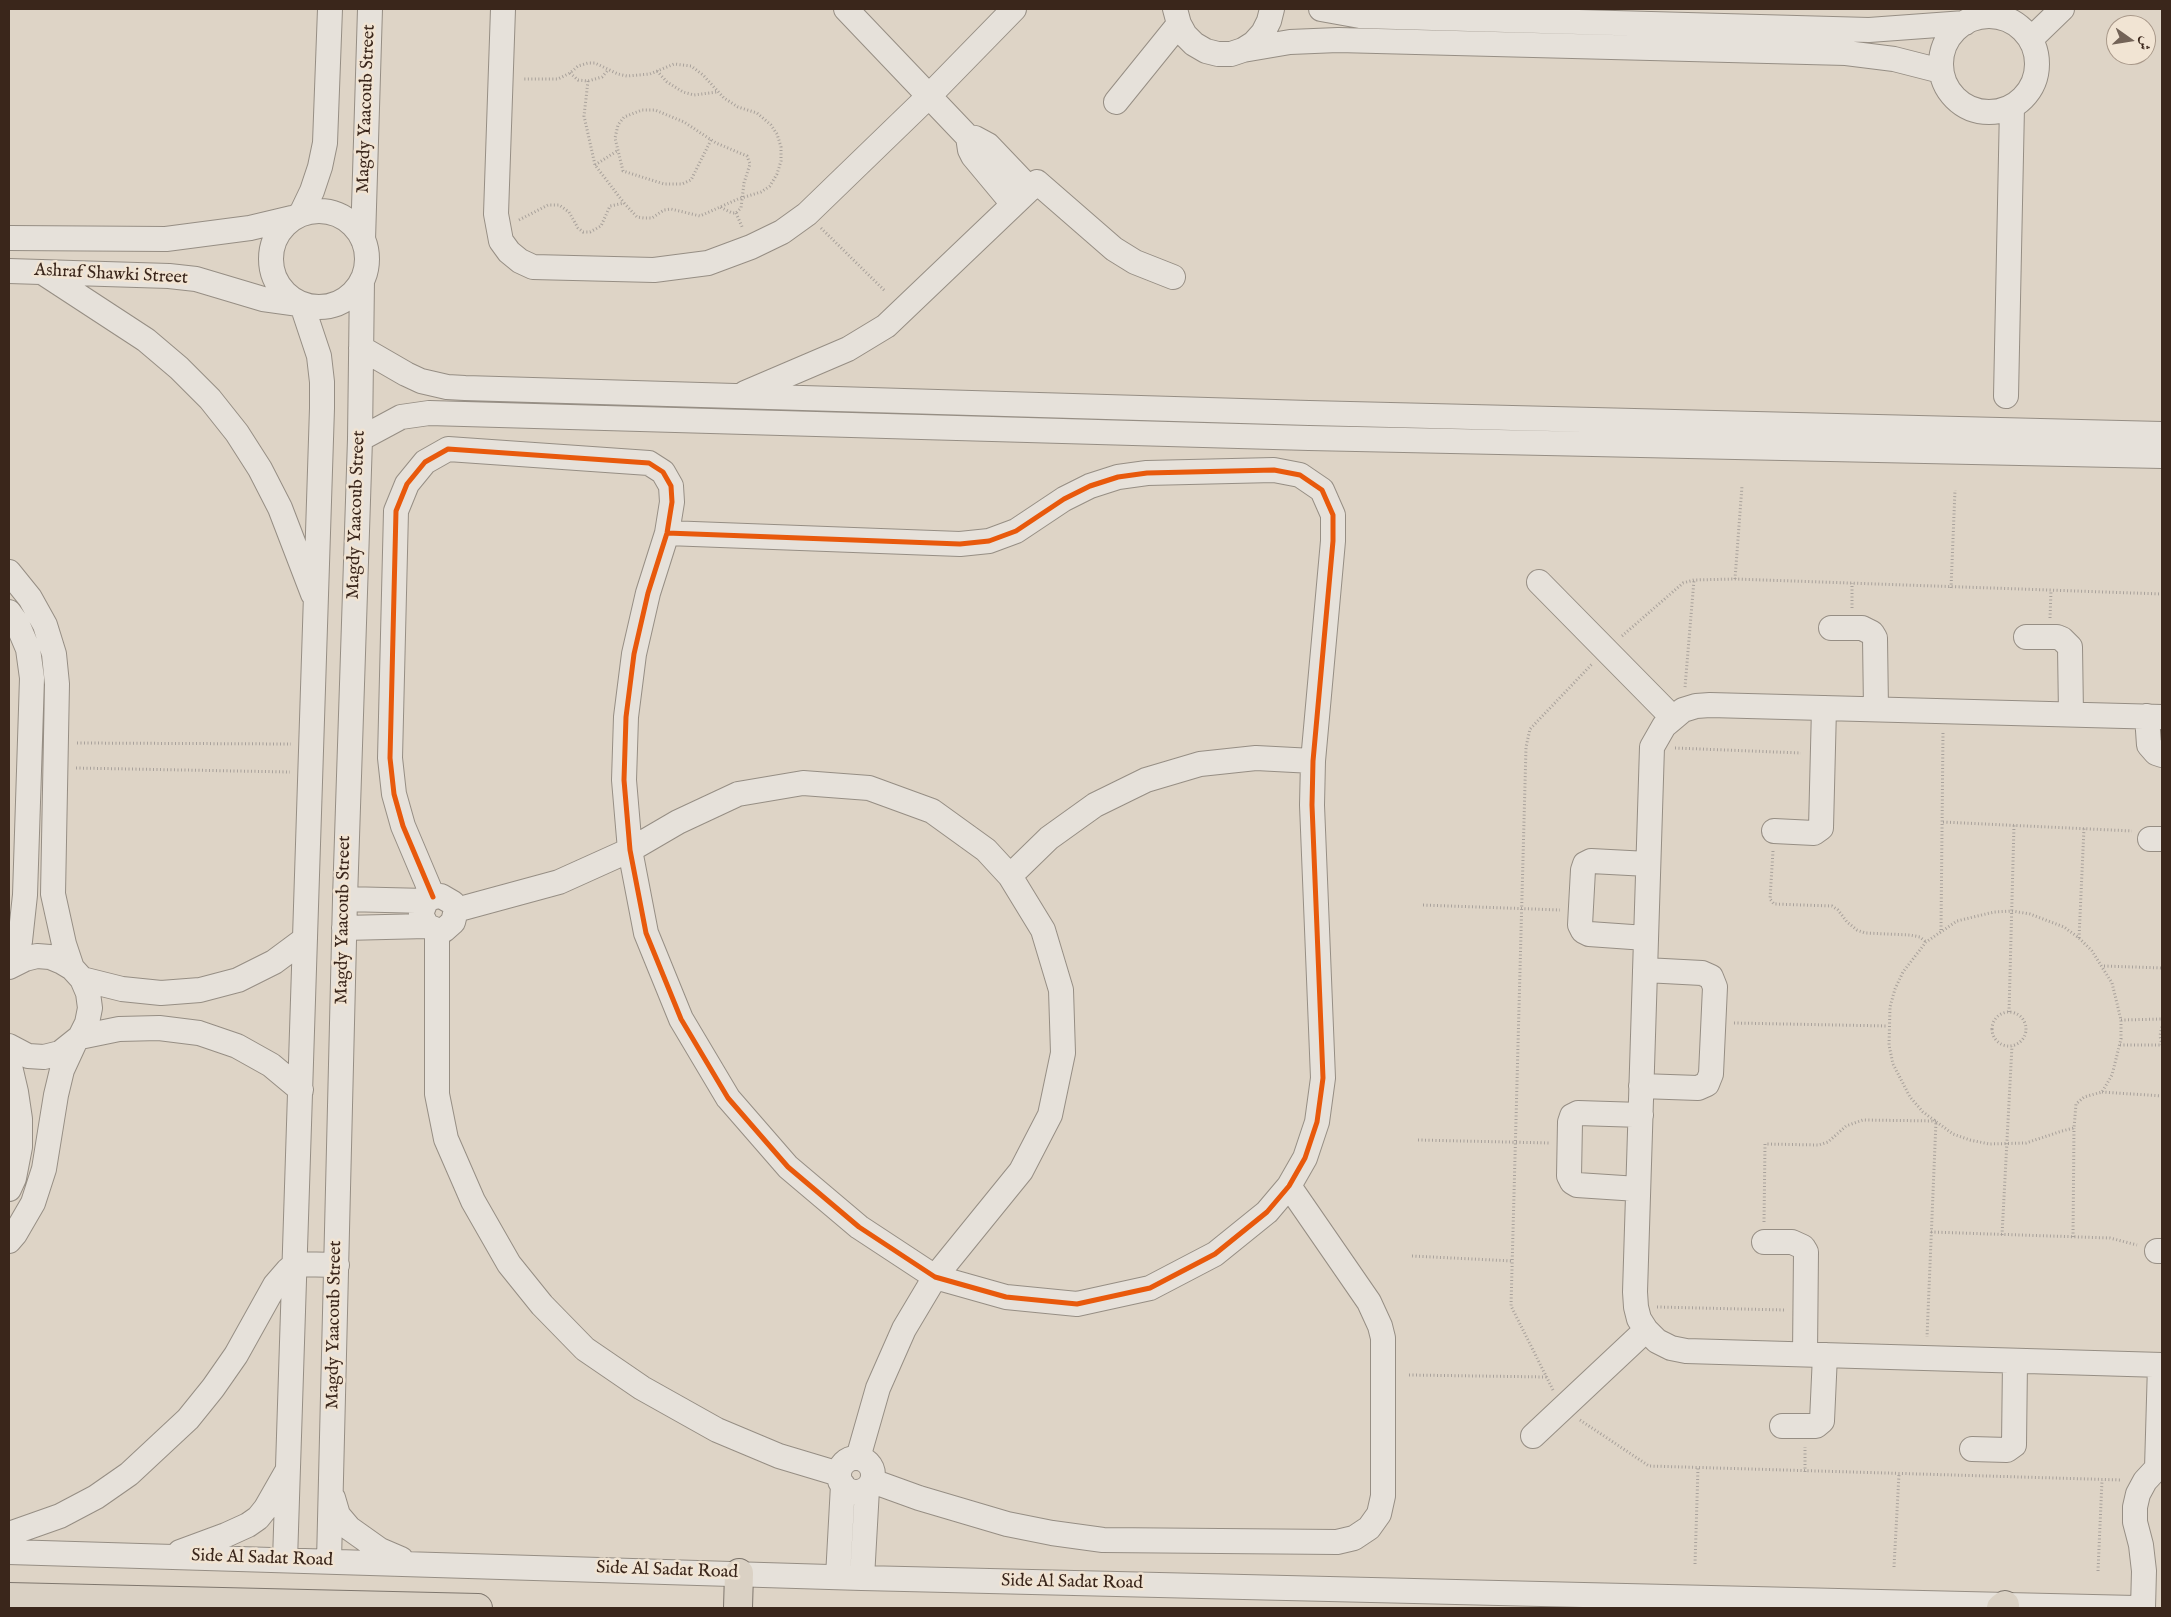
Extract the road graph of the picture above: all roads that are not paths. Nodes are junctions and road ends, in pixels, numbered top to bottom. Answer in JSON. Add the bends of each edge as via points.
{"nodes":[{"id":1,"x":330,"y":9,"type":"edge"},
{"id":2,"x":370,"y":9,"type":"edge"},
{"id":3,"x":503,"y":9,"type":"edge"},
{"id":4,"x":846,"y":9,"type":"edge"},
{"id":5,"x":1014,"y":9,"type":"edge"},
{"id":6,"x":1272,"y":9,"type":"edge"},
{"id":7,"x":1321,"y":9,"type":"edge"},
{"id":8,"x":2062,"y":9,"type":"edge"},
{"id":9,"x":2016,"y":15,"type":"edge"},
{"id":10,"x":1177,"y":17,"type":"edge"},
{"id":11,"x":1610,"y":23,"type":"junction"},
{"id":12,"x":1965,"y":23,"type":"junction"},
{"id":13,"x":2030,"y":39,"type":"junction"},
{"id":14,"x":1609,"y":48,"type":"junction"},
{"id":15,"x":1243,"y":50,"type":"junction"},
{"id":16,"x":1941,"y":70,"type":"junction"},
{"id":17,"x":929,"y":96,"type":"junction"},
{"id":18,"x":1116,"y":102,"type":"dead end"},
{"id":19,"x":2012,"y":107,"type":"junction"},
{"id":20,"x":1027,"y":192,"type":"junction"},
{"id":21,"x":296,"y":216,"type":"junction"},
{"id":22,"x":9,"y":238,"type":"edge"},
{"id":23,"x":363,"y":240,"type":"junction"},
{"id":24,"x":9,"y":271,"type":"edge"},
{"id":25,"x":42,"y":272,"type":"junction"},
{"id":26,"x":1173,"y":276,"type":"dead end"},
{"id":27,"x":362,"y":280,"type":"junction"},
{"id":28,"x":301,"y":304,"type":"junction"},
{"id":29,"x":361,"y":348,"type":"junction"},
{"id":30,"x":465,"y":388,"type":"junction"},
{"id":31,"x":737,"y":396,"type":"junction"},
{"id":32,"x":2006,"y":396,"type":"dead end"},
{"id":33,"x":1309,"y":412,"type":"junction"},
{"id":34,"x":463,"y":414,"type":"junction"},
{"id":35,"x":2162,"y":434,"type":"edge"},
{"id":36,"x":1309,"y":438,"type":"junction"},
{"id":37,"x":360,"y":439,"type":"junction"},
{"id":38,"x":2162,"y":456,"type":"edge"},
{"id":39,"x":667,"y":533,"type":"junction"},
{"id":40,"x":9,"y":572,"type":"edge"},
{"id":41,"x":1539,"y":582,"type":"dead end"},
{"id":42,"x":316,"y":602,"type":"junction"},
{"id":43,"x":9,"y":612,"type":"edge"},
{"id":44,"x":1832,"y":628,"type":"dead end"},
{"id":45,"x":2026,"y":637,"type":"dead end"},
{"id":46,"x":1824,"y":708,"type":"junction"},
{"id":47,"x":1876,"y":709,"type":"junction"},
{"id":48,"x":1678,"y":714,"type":"junction"},
{"id":49,"x":2071,"y":714,"type":"junction"},
{"id":50,"x":2154,"y":716,"type":"edge"},
{"id":51,"x":2162,"y":755,"type":"edge"},
{"id":52,"x":1312,"y":761,"type":"junction"},
{"id":53,"x":1774,"y":831,"type":"road end"},
{"id":54,"x":630,"y":850,"type":"junction"},
{"id":55,"x":1648,"y":864,"type":"junction"},
{"id":56,"x":1010,"y":876,"type":"junction"},
{"id":57,"x":344,"y":899,"type":"junction"},
{"id":58,"x":430,"y":899,"type":"junction"},
{"id":59,"x":456,"y":910,"type":"junction"},
{"id":60,"x":24,"y":912,"type":"junction"},
{"id":61,"x":56,"y":912,"type":"junction"},
{"id":62,"x":344,"y":928,"type":"junction"},
{"id":63,"x":432,"y":928,"type":"junction"},
{"id":64,"x":1646,"y":938,"type":"junction"},
{"id":65,"x":305,"y":939,"type":"junction"},
{"id":66,"x":11,"y":965,"type":"edge"},
{"id":67,"x":1645,"y":970,"type":"junction"},
{"id":68,"x":77,"y":974,"type":"junction"},
{"id":69,"x":77,"y":1040,"type":"junction"},
{"id":70,"x":9,"y":1046,"type":"edge"},
{"id":71,"x":9,"y":1062,"type":"edge"},
{"id":72,"x":1641,"y":1086,"type":"junction"},
{"id":73,"x":301,"y":1090,"type":"junction"},
{"id":74,"x":1640,"y":1115,"type":"junction"},
{"id":75,"x":20,"y":1120,"type":"junction"},
{"id":76,"x":52,"y":1120,"type":"junction"},
{"id":77,"x":1289,"y":1186,"type":"junction"},
{"id":78,"x":9,"y":1189,"type":"edge"},
{"id":79,"x":1638,"y":1189,"type":"junction"},
{"id":80,"x":9,"y":1241,"type":"edge"},
{"id":81,"x":1764,"y":1242,"type":"road end"},
{"id":82,"x":295,"y":1264,"type":"junction"},
{"id":83,"x":337,"y":1265,"type":"junction"},
{"id":84,"x":935,"y":1277,"type":"junction"},
{"id":85,"x":1646,"y":1330,"type":"junction"},
{"id":86,"x":1815,"y":1355,"type":"junction"},
{"id":87,"x":2015,"y":1360,"type":"junction"},
{"id":88,"x":2161,"y":1365,"type":"edge"},
{"id":89,"x":1782,"y":1426,"type":"dead end"},
{"id":90,"x":1533,"y":1436,"type":"dead end"},
{"id":91,"x":1972,"y":1449,"type":"dead end"},
{"id":92,"x":858,"y":1458,"type":"junction"},
{"id":93,"x":288,"y":1469,"type":"junction"},
{"id":94,"x":2155,"y":1474,"type":"edge"},
{"id":95,"x":841,"y":1479,"type":"junction"},
{"id":96,"x":870,"y":1485,"type":"junction"},
{"id":97,"x":331,"y":1491,"type":"junction"},
{"id":98,"x":9,"y":1534,"type":"edge"},
{"id":99,"x":2151,"y":1545,"type":"edge"},
{"id":100,"x":9,"y":1552,"type":"edge"},
{"id":101,"x":169,"y":1556,"type":"junction"},
{"id":102,"x":285,"y":1560,"type":"junction"},
{"id":103,"x":329,"y":1560,"type":"junction"},
{"id":104,"x":415,"y":1564,"type":"junction"},
{"id":105,"x":739,"y":1573,"type":"junction"},
{"id":106,"x":838,"y":1577,"type":"junction"},
{"id":107,"x":862,"y":1578,"type":"junction"},
{"id":108,"x":9,"y":1597,"type":"edge"},
{"id":109,"x":2003,"y":1607,"type":"edge"},
{"id":110,"x":478,"y":1608,"type":"edge"},
{"id":111,"x":738,"y":1608,"type":"edge"},
{"id":112,"x":2135,"y":1608,"type":"edge"},
{"id":113,"x":2143,"y":1608,"type":"edge"}],
"edges":[{"from":1,"to":21,"type":"street","via":[[325,143],[312,191]]},
{"from":2,"to":23,"type":"street","name":"Magdy Yaacoub Street"},
{"from":3,"to":17,"type":"street","via":[[496,214],[501,241],[520,261],[533,267],[654,270],[708,263],[733,254],[782,232],[807,214]]},
{"from":4,"to":17,"type":"street"},
{"from":5,"to":17,"type":"street"},
{"from":6,"to":15,"type":"street","via":[[1263,33]]},
{"from":7,"to":11,"type":"street","via":[[1360,16]]},
{"from":8,"to":13,"type":"street"},
{"from":9,"to":12,"type":"street","via":[[1987,16]]},
{"from":9,"to":13,"type":"street"},
{"from":10,"to":15,"type":"street","via":[[1185,36],[1206,51],[1231,54]]},
{"from":10,"to":18,"type":"street"},
{"from":11,"to":12,"type":"street","via":[[1869,30]]},
{"from":11,"to":14,"type":"street"},
{"from":12,"to":16,"type":"street","via":[[1946,43]]},
{"from":13,"to":19,"type":"street","via":[[2036,54],[2035,77],[2024,97]]},
{"from":14,"to":15,"type":"street","via":[[1314,40],[1266,44]]},
{"from":14,"to":16,"type":"street","via":[[1846,53],[1894,59]]},
{"from":16,"to":19,"type":"street","via":[[1946,86],[1967,107],[1982,112],[1998,112]]},
{"from":17,"to":20,"type":"street","via":[[968,137],[973,156]]},
{"from":19,"to":32,"type":"street"},
{"from":20,"to":26,"type":"street","via":[[1135,262]]},
{"from":20,"to":31,"type":"street","via":[[874,334],[825,359]]},
{"from":21,"to":22,"type":"street","name":"Ashraf Shawki Street","via":[[250,228],[166,239]]},
{"from":21,"to":23,"type":"street","via":[[316,210],[337,214],[355,227]]},
{"from":21,"to":28,"type":"street","via":[[283,226],[272,246],[271,269],[281,290]]},
{"from":23,"to":27,"type":"street","via":[[367,260]]},
{"from":24,"to":25,"type":"street","name":"Ashraf Shawki Street"},
{"from":25,"to":28,"type":"street","name":"Ashraf Shawki Street","via":[[187,278],[263,299]]},
{"from":25,"to":42,"type":"street","via":[[146,340],[210,399],[237,433],[280,508]]},
{"from":27,"to":28,"type":"street","via":[[344,301],[316,308]]},
{"from":27,"to":29,"type":"street","name":"Magdy Yaacoub Street"},
{"from":28,"to":42,"type":"street","name":"Magdy Yaacoub Street","via":[[319,356],[322,382]]},
{"from":29,"to":30,"type":"street","via":[[421,381]]},
{"from":29,"to":37,"type":"street","name":"Magdy Yaacoub Street"},
{"from":30,"to":31,"type":"street"},
{"from":30,"to":34,"type":"street"},
{"from":31,"to":33,"type":"street"},
{"from":33,"to":35,"type":"street"},
{"from":33,"to":36,"type":"street"},
{"from":34,"to":36,"type":"street"},
{"from":34,"to":37,"type":"street","via":[[429,413],[401,417]]},
{"from":36,"to":38,"type":"street"},
{"from":37,"to":57,"type":"street","name":"Magdy Yaacoub Street"},
{"from":39,"to":52,"type":"street","via":[[960,544],[989,540],[1016,531],[1064,498],[1118,477],[1250,470],[1300,475],[1322,490],[1333,515]]},
{"from":39,"to":54,"type":"street","via":[[648,593],[634,654],[626,717],[624,780]]},
{"from":39,"to":58,"type":"street","via":[[671,486],[663,472],[649,463],[448,449],[425,462],[407,484],[396,511],[390,758],[394,794],[403,826]]},
{"from":40,"to":61,"type":"street","via":[[30,598],[54,654],[57,684],[53,894]]},
{"from":41,"to":48,"type":"street","via":[[1606,650]]},
{"from":42,"to":65,"type":"street","name":"Magdy Yaacoub Street"},
{"from":43,"to":60,"type":"street","via":[[17,622],[28,649],[32,678]]},
{"from":44,"to":47,"type":"street","via":[[1862,628],[1876,638]]},
{"from":45,"to":49,"type":"street","via":[[2062,639],[2070,647]]},
{"from":46,"to":47,"type":"street"},
{"from":46,"to":48,"type":"street","via":[[1710,705],[1696,706]]},
{"from":46,"to":53,"type":"street","via":[[1821,828],[1814,833]]},
{"from":47,"to":49,"type":"street"},
{"from":48,"to":55,"type":"street","via":[[1664,726],[1652,747]]},
{"from":49,"to":50,"type":"street"},
{"from":50,"to":51,"type":"street","via":[[2149,745],[2156,754]]},
{"from":52,"to":56,"type":"street","via":[[1256,758],[1200,764],[1146,780],[1095,805],[1049,838]]},
{"from":52,"to":77,"type":"street","via":[[1323,1078],[1317,1122],[1305,1158]]},
{"from":54,"to":56,"type":"street","via":[[678,822],[738,794],[803,782],[869,788],[932,811],[986,850]]},
{"from":54,"to":59,"type":"street","via":[[559,882]]},
{"from":54,"to":84,"type":"street","via":[[646,933],[680,1019],[728,1098],[788,1168],[858,1227]]},
{"from":55,"to":64,"type":"street"},
{"from":55,"to":64,"type":"street","via":[[1588,862],[1583,866],[1580,925],[1585,933]]},
{"from":56,"to":84,"type":"street","via":[[1043,930],[1061,990],[1064,1053],[1050,1115],[1021,1172]]},
{"from":57,"to":58,"type":"street"},
{"from":57,"to":62,"type":"street","name":"Magdy Yaacoub Street"},
{"from":58,"to":59,"type":"street","via":[[448,898]]},
{"from":58,"to":63,"type":"street","via":[[421,914]]},
{"from":59,"to":63,"type":"street","via":[[453,922],[444,930]]},
{"from":60,"to":61,"type":"street"},
{"from":60,"to":66,"type":"street","via":[[20,941]]},
{"from":61,"to":68,"type":"street","via":[[64,944]]},
{"from":62,"to":63,"type":"street"},
{"from":62,"to":83,"type":"street","name":"Magdy Yaacoub Street"},
{"from":63,"to":95,"type":"street","via":[[437,1094],[446,1139],[472,1202],[510,1264],[542,1305],[585,1349],[642,1388],[717,1430]]},
{"from":64,"to":67,"type":"street"},
{"from":65,"to":68,"type":"street","via":[[274,962],[238,980],[200,990],[161,993],[122,989]]},
{"from":65,"to":73,"type":"street","name":"Magdy Yaacoub Street"},
{"from":66,"to":68,"type":"street","via":[[37,956],[50,957]]},
{"from":67,"to":72,"type":"street"},
{"from":67,"to":72,"type":"street","via":[[1707,974],[1715,987],[1711,1074],[1707,1084],[1698,1088]]},
{"from":68,"to":69,"type":"street","via":[[88,993],[90,1008],[87,1024]]},
{"from":69,"to":70,"type":"street","via":[[60,1053],[44,1057],[28,1056]]},
{"from":69,"to":73,"type":"street","via":[[119,1030],[159,1028],[199,1033],[254,1055]]},
{"from":69,"to":76,"type":"street","via":[[62,1070]]},
{"from":71,"to":75,"type":"street"},
{"from":72,"to":74,"type":"street"},
{"from":73,"to":82,"type":"street","name":"Magdy Yaacoub Street"},
{"from":74,"to":79,"type":"street"},
{"from":74,"to":79,"type":"street","via":[[1575,1114],[1571,1119],[1569,1176],[1574,1184]]},
{"from":75,"to":76,"type":"street"},
{"from":75,"to":78,"type":"street","via":[[20,1148]]},
{"from":76,"to":80,"type":"street","via":[[44,1169],[33,1203]]},
{"from":77,"to":84,"type":"street","via":[[1267,1212],[1215,1254],[1150,1288],[1077,1304],[1006,1297]]},
{"from":77,"to":96,"type":"street","via":[[1369,1302],[1384,1338],[1383,1496],[1379,1514],[1369,1528],[1354,1538],[1337,1542],[1103,1540],[1007,1524]]},
{"from":79,"to":85,"type":"street","via":[[1636,1307]]},
{"from":81,"to":86,"type":"street","via":[[1792,1242],[1806,1252],[1806,1310]]},
{"from":82,"to":83,"type":"street"},
{"from":82,"to":93,"type":"street","name":"Magdy Yaacoub Street"},
{"from":82,"to":98,"type":"street","via":[[275,1285],[236,1355],[213,1388],[160,1447],[96,1497],[60,1516]]},
{"from":83,"to":97,"type":"street","name":"Magdy Yaacoub Street"},
{"from":84,"to":92,"type":"street","via":[[904,1329],[878,1388]]},
{"from":85,"to":86,"type":"street","via":[[1657,1341],[1686,1351]]},
{"from":85,"to":90,"type":"street"},
{"from":86,"to":87,"type":"street"},
{"from":86,"to":89,"type":"street","via":[[1822,1421],[1816,1426]]},
{"from":87,"to":88,"type":"street"},
{"from":87,"to":91,"type":"street","via":[[2014,1445],[2007,1450]]},
{"from":88,"to":94,"type":"street"},
{"from":92,"to":95,"type":"street","via":[[843,1464]]},
{"from":92,"to":96,"type":"street","via":[[873,1470]]},
{"from":93,"to":101,"type":"street","via":[[258,1518],[226,1535]]},
{"from":93,"to":102,"type":"street","name":"Magdy Yaacoub Street"},
{"from":94,"to":99,"type":"street","via":[[2138,1494],[2135,1507],[2135,1522]]},
{"from":95,"to":96,"type":"street","via":[[852,1492],[862,1491]]},
{"from":95,"to":106,"type":"street"},
{"from":96,"to":107,"type":"street"},
{"from":97,"to":103,"type":"street","name":"Magdy Yaacoub Street"},
{"from":97,"to":104,"type":"street","via":[[338,1514],[349,1528],[380,1550]]},
{"from":99,"to":113,"type":"street","via":[[2144,1571]]},
{"from":100,"to":101,"type":"street","name":"Side Al Sadat Road"},
{"from":101,"to":102,"type":"street","name":"Side Al Sadat Road"},
{"from":102,"to":103,"type":"street","name":"Side Al Sadat Road"},
{"from":103,"to":104,"type":"street","name":"Side Al Sadat Road"},
{"from":104,"to":105,"type":"street","name":"Side Al Sadat Road"},
{"from":105,"to":106,"type":"street","name":"Side Al Sadat Road"},
{"from":105,"to":111,"type":"main road"},
{"from":106,"to":107,"type":"street","name":"Side Al Sadat Road"},
{"from":107,"to":109,"type":"street","name":"Side Al Sadat Road"},
{"from":108,"to":110,"type":"main road"},
{"from":109,"to":112,"type":"street","name":"Side Al Sadat Road"}]}
